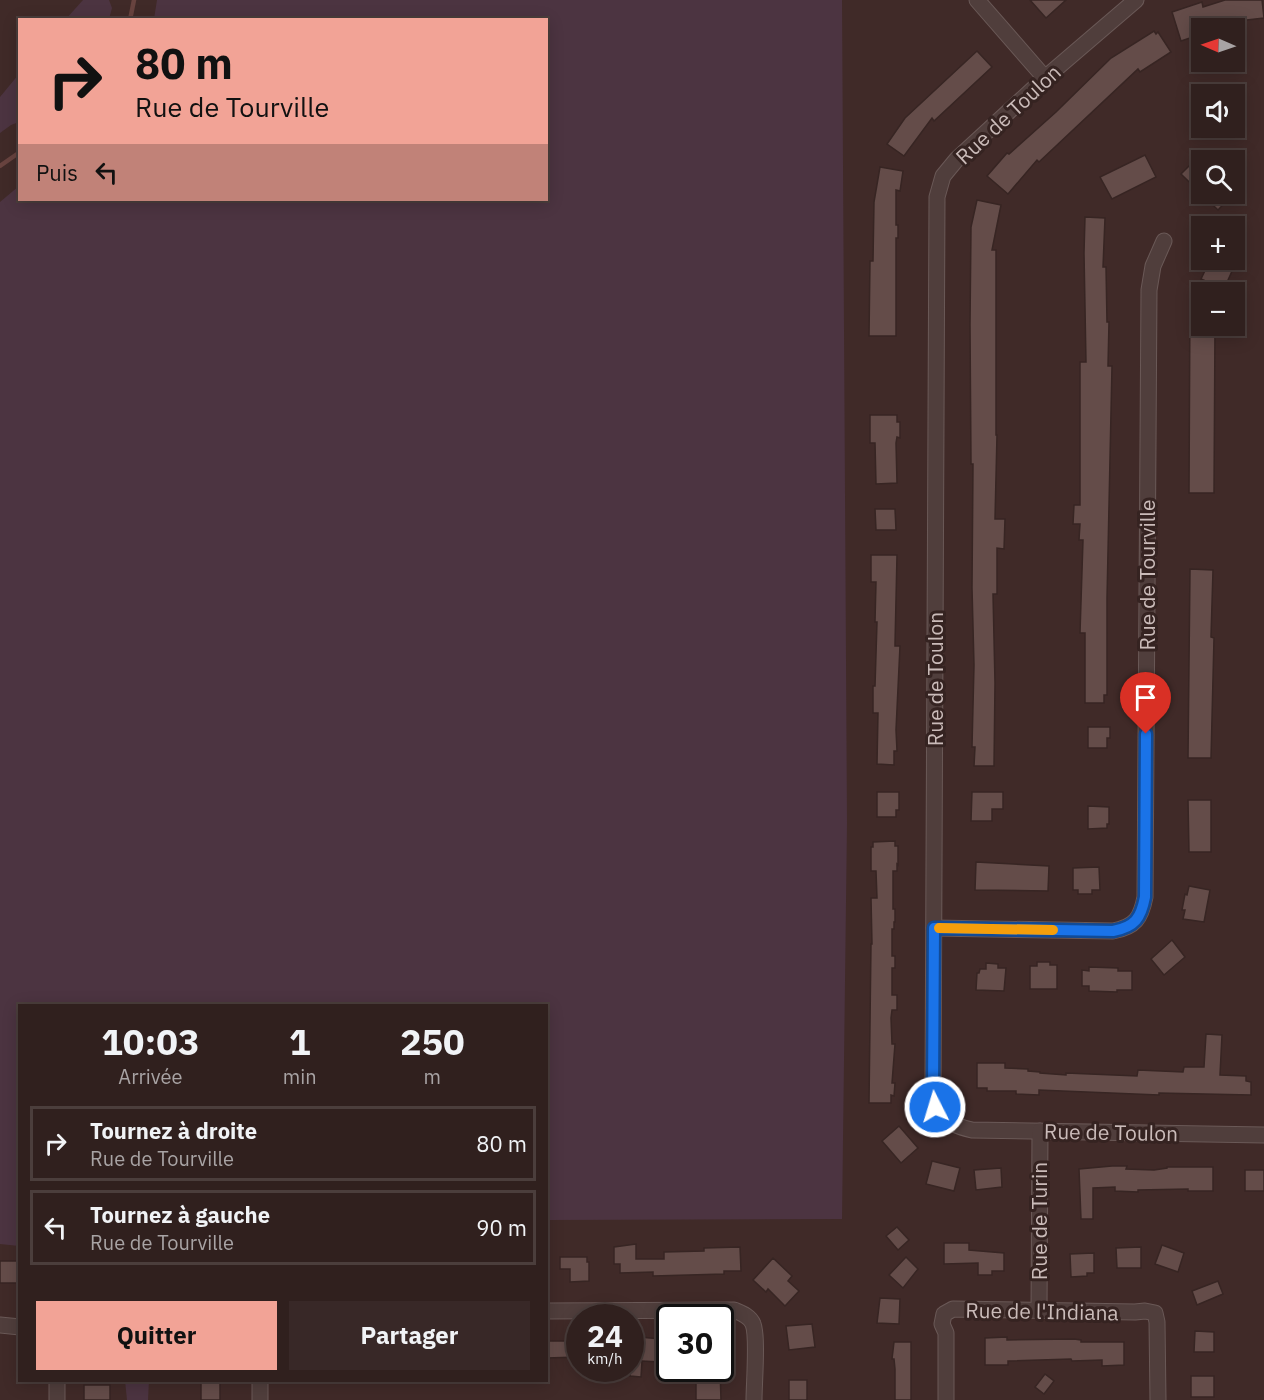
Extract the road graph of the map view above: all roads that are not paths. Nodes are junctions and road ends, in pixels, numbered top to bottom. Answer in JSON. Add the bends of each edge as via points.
{"nodes":[{"id":1,"x":977,"y":0,"type":"edge"},
{"id":2,"x":1136,"y":0,"type":"edge"},
{"id":3,"x":1045,"y":78,"type":"junction"},
{"id":4,"x":1164,"y":241,"type":"dead end"},
{"id":5,"x":934,"y":928,"type":"junction"},
{"id":6,"x":1040,"y":1131,"type":"junction"},
{"id":7,"x":1264,"y":1135,"type":"edge"},
{"id":8,"x":548,"y":1311,"type":"edge"},
{"id":9,"x":1038,"y":1311,"type":"junction"},
{"id":10,"x":0,"y":1325,"type":"edge"},
{"id":11,"x":18,"y":1327,"type":"edge"},
{"id":12,"x":57,"y":1382,"type":"edge"},
{"id":13,"x":260,"y":1382,"type":"edge"},
{"id":14,"x":57,"y":1400,"type":"edge"},
{"id":15,"x":260,"y":1400,"type":"edge"},
{"id":16,"x":754,"y":1400,"type":"edge"},
{"id":17,"x":946,"y":1400,"type":"edge"},
{"id":18,"x":1158,"y":1400,"type":"edge"}],
"edges":[{"from":1,"to":3,"type":"street"},
{"from":2,"to":3,"type":"street","name":"Rue de Toulon"},
{"from":3,"to":5,"type":"street","name":"Rue de Toulon","via":[[957,159],[943,176],[937,197]]},
{"from":4,"to":5,"type":"street","name":"Rue de Tourville","via":[[1153,266],[1149,290],[1142,911],[1135,922],[1113,931]]},
{"from":5,"to":6,"type":"street","name":"Rue de Toulon","via":[[935,1107],[942,1118],[972,1130]]},
{"from":6,"to":7,"type":"street","name":"Rue de Toulon"},
{"from":6,"to":9,"type":"street","name":"Rue de Turin"},
{"from":8,"to":16,"type":"street","via":[[734,1310],[744,1314],[752,1322],[754,1334]]},
{"from":9,"to":17,"type":"street","name":"Rue de l'Indiana","via":[[953,1309],[944,1314]]},
{"from":9,"to":18,"type":"street","name":"Rue de l'Indiana","via":[[1155,1313]]},
{"from":10,"to":11,"type":"street"},
{"from":12,"to":14,"type":"street"},
{"from":13,"to":15,"type":"street"}]}
